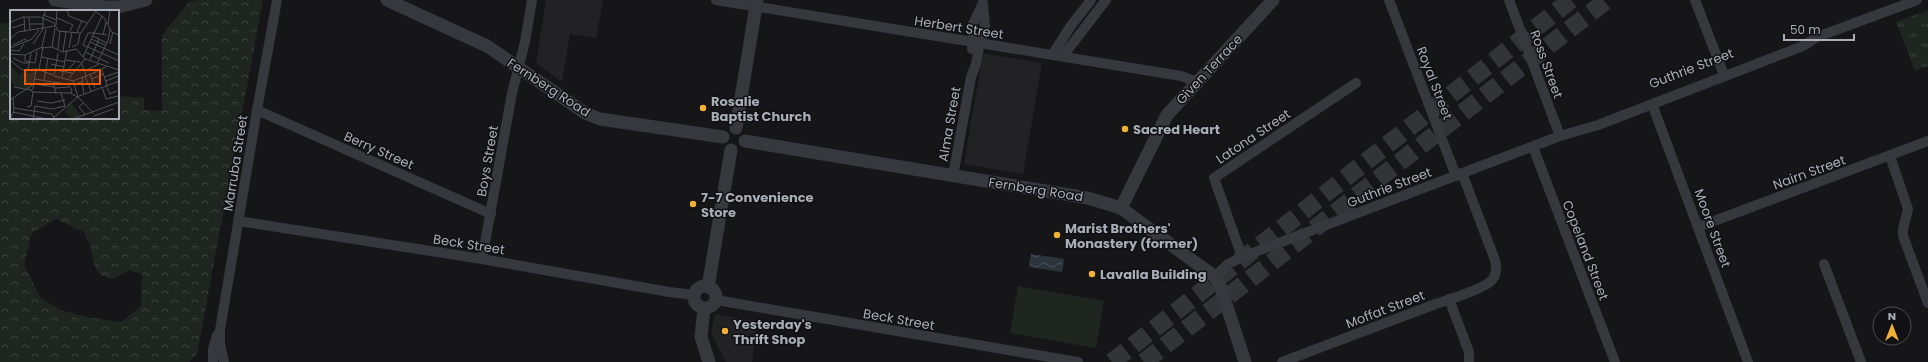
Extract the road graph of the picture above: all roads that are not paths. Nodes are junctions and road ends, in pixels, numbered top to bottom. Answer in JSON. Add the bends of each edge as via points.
{"nodes":[{"id":1,"x":55,"y":0,"type":"edge"},
{"id":2,"x":146,"y":0,"type":"edge"},
{"id":3,"x":277,"y":0,"type":"edge"},
{"id":4,"x":387,"y":0,"type":"edge"},
{"id":5,"x":532,"y":0,"type":"edge"},
{"id":6,"x":716,"y":0,"type":"edge"},
{"id":7,"x":1092,"y":0,"type":"edge"},
{"id":8,"x":1106,"y":0,"type":"edge"},
{"id":9,"x":1273,"y":0,"type":"edge"},
{"id":10,"x":1389,"y":0,"type":"edge"},
{"id":11,"x":1509,"y":0,"type":"edge"},
{"id":12,"x":1695,"y":0,"type":"edge"},
{"id":13,"x":1917,"y":0,"type":"edge"},
{"id":14,"x":78,"y":2,"type":"edge"},
{"id":15,"x":983,"y":2,"type":"edge"},
{"id":16,"x":757,"y":3,"type":"edge"},
{"id":17,"x":1817,"y":38,"type":"junction"},
{"id":18,"x":976,"y":43,"type":"junction"},
{"id":19,"x":1053,"y":54,"type":"junction"},
{"id":20,"x":1063,"y":56,"type":"junction"},
{"id":21,"x":519,"y":68,"type":"junction"},
{"id":22,"x":1722,"y":70,"type":"junction"},
{"id":23,"x":1197,"y":82,"type":"junction"},
{"id":24,"x":1356,"y":83,"type":"dead end"},
{"id":25,"x":1652,"y":104,"type":"junction"},
{"id":26,"x":256,"y":110,"type":"junction"},
{"id":27,"x":736,"y":128,"type":"junction"},
{"id":28,"x":1577,"y":130,"type":"junction"},
{"id":29,"x":1560,"y":136,"type":"junction"},
{"id":30,"x":723,"y":137,"type":"junction"},
{"id":31,"x":745,"y":141,"type":"junction"},
{"id":32,"x":1928,"y":141,"type":"edge"},
{"id":33,"x":1533,"y":147,"type":"junction"},
{"id":34,"x":731,"y":150,"type":"junction"},
{"id":35,"x":1890,"y":156,"type":"junction"},
{"id":36,"x":1459,"y":175,"type":"junction"},
{"id":37,"x":953,"y":176,"type":"junction"},
{"id":38,"x":1121,"y":208,"type":"junction"},
{"id":39,"x":490,"y":214,"type":"junction"},
{"id":40,"x":238,"y":221,"type":"junction"},
{"id":41,"x":1698,"y":227,"type":"junction"},
{"id":42,"x":1242,"y":257,"type":"junction"},
{"id":43,"x":482,"y":259,"type":"junction"},
{"id":44,"x":1824,"y":264,"type":"dead end"},
{"id":45,"x":1495,"y":276,"type":"joint"},
{"id":46,"x":1215,"y":277,"type":"junction"},
{"id":47,"x":708,"y":287,"type":"junction"},
{"id":48,"x":694,"y":295,"type":"junction"},
{"id":49,"x":1449,"y":299,"type":"junction"},
{"id":50,"x":716,"y":300,"type":"junction"},
{"id":51,"x":1928,"y":303,"type":"edge"},
{"id":52,"x":704,"y":308,"type":"junction"},
{"id":53,"x":220,"y":330,"type":"junction"},
{"id":54,"x":213,"y":362,"type":"edge"},
{"id":55,"x":224,"y":362,"type":"edge"},
{"id":56,"x":709,"y":362,"type":"edge"},
{"id":57,"x":1078,"y":362,"type":"edge"},
{"id":58,"x":1245,"y":362,"type":"edge"},
{"id":59,"x":1282,"y":362,"type":"edge"},
{"id":60,"x":1469,"y":362,"type":"edge"},
{"id":61,"x":1615,"y":362,"type":"edge"},
{"id":62,"x":1748,"y":362,"type":"edge"},
{"id":63,"x":1861,"y":362,"type":"edge"}],
"edges":[{"from":1,"to":14,"type":"street"},
{"from":2,"to":14,"type":"street","via":[[105,7]]},
{"from":3,"to":26,"type":"street","name":"Marruba Street"},
{"from":4,"to":21,"type":"street","name":"Fernberg Road","via":[[487,46]]},
{"from":5,"to":21,"type":"street","name":"Boys Street"},
{"from":6,"to":16,"type":"street","name":"Herbert Street"},
{"from":7,"to":19,"type":"street","via":[[1070,27]]},
{"from":8,"to":20,"type":"street"},
{"from":9,"to":23,"type":"street","name":"Given Terrace"},
{"from":10,"to":36,"type":"street","name":"Royal Street"},
{"from":11,"to":29,"type":"street","name":"Ross Street"},
{"from":12,"to":22,"type":"street"},
{"from":13,"to":17,"type":"street","name":"Guthrie Street"},
{"from":15,"to":18,"type":"street","name":"Alma Street","via":[[985,26]]},
{"from":16,"to":18,"type":"street","name":"Herbert Street"},
{"from":16,"to":27,"type":"street"},
{"from":17,"to":22,"type":"street","name":"Guthrie Street","via":[[1802,40]]},
{"from":17,"to":25,"type":"street","name":"Guthrie Street","via":[[1803,46]]},
{"from":18,"to":19,"type":"street","name":"Herbert Street"},
{"from":18,"to":37,"type":"street","name":"Alma Street","via":[[976,64],[970,77]]},
{"from":19,"to":20,"type":"street","name":"Herbert Street"},
{"from":20,"to":23,"type":"street","name":"Herbert Street","via":[[1181,76]]},
{"from":21,"to":30,"type":"street","name":"Fernberg Road","via":[[585,113],[600,119]]},
{"from":21,"to":39,"type":"street","name":"Boys Street"},
{"from":22,"to":28,"type":"street","name":"Guthrie Street","via":[[1595,119]]},
{"from":23,"to":38,"type":"street","name":"Given Terrace","via":[[1166,115]]},
{"from":24,"to":42,"type":"street","name":"Latona Street","via":[[1214,178]]},
{"from":25,"to":28,"type":"street","name":"Guthrie Street","via":[[1598,125]]},
{"from":25,"to":41,"type":"street","name":"Moore Street"},
{"from":26,"to":39,"type":"street","name":"Berry Street"},
{"from":26,"to":40,"type":"street","name":"Marruba Street"},
{"from":27,"to":30,"type":"street","via":[[726,131]]},
{"from":27,"to":31,"type":"street","via":[[742,132]]},
{"from":28,"to":29,"type":"street","name":"Guthrie Street"},
{"from":29,"to":33,"type":"street","name":"Guthrie Street"},
{"from":30,"to":34,"type":"street","via":[[723,144]]},
{"from":31,"to":34,"type":"street","via":[[738,150]]},
{"from":31,"to":37,"type":"street","name":"Fernberg Road"},
{"from":32,"to":35,"type":"street","name":"Nairn Street"},
{"from":33,"to":36,"type":"street","name":"Guthrie Street"},
{"from":33,"to":61,"type":"street","name":"Copeland Street"},
{"from":34,"to":47,"type":"street"},
{"from":35,"to":41,"type":"street","name":"Nairn Street"},
{"from":35,"to":51,"type":"street","via":[[1908,206],[1903,229],[1904,241]]},
{"from":36,"to":42,"type":"street","name":"Guthrie Street"},
{"from":36,"to":45,"type":"street","name":"Royal Street","via":[[1495,260]]},
{"from":37,"to":38,"type":"street","name":"Fernberg Road","via":[[1088,198]]},
{"from":38,"to":46,"type":"street","name":"Fernberg Road"},
{"from":39,"to":43,"type":"street","name":"Boys Street"},
{"from":40,"to":43,"type":"street","name":"Beck Street"},
{"from":40,"to":53,"type":"street","name":"Marruba Street"},
{"from":41,"to":62,"type":"street","name":"Moore Street"},
{"from":42,"to":46,"type":"street","name":"Guthrie Street","via":[[1228,264]]},
{"from":43,"to":48,"type":"street","name":"Beck Street"},
{"from":44,"to":63,"type":"street"},
{"from":45,"to":49,"type":"street","name":"Moffat Street","via":[[1485,285]]},
{"from":46,"to":58,"type":"street","name":"Fernberg Road"},
{"from":47,"to":48,"type":"street","via":[[701,287]]},
{"from":47,"to":50,"type":"street","via":[[716,293]]},
{"from":48,"to":52,"type":"street","via":[[695,302]]},
{"from":49,"to":59,"type":"street","name":"Moffat Street"},
{"from":49,"to":60,"type":"street","via":[[1469,352]]},
{"from":50,"to":52,"type":"street","via":[[713,305]]},
{"from":50,"to":57,"type":"street","name":"Beck Street"},
{"from":52,"to":56,"type":"street","via":[[701,337]]},
{"from":53,"to":54,"type":"street","name":"Marruba Street","via":[[213,347]]},
{"from":53,"to":55,"type":"street","name":"Marruba Street"}]}
